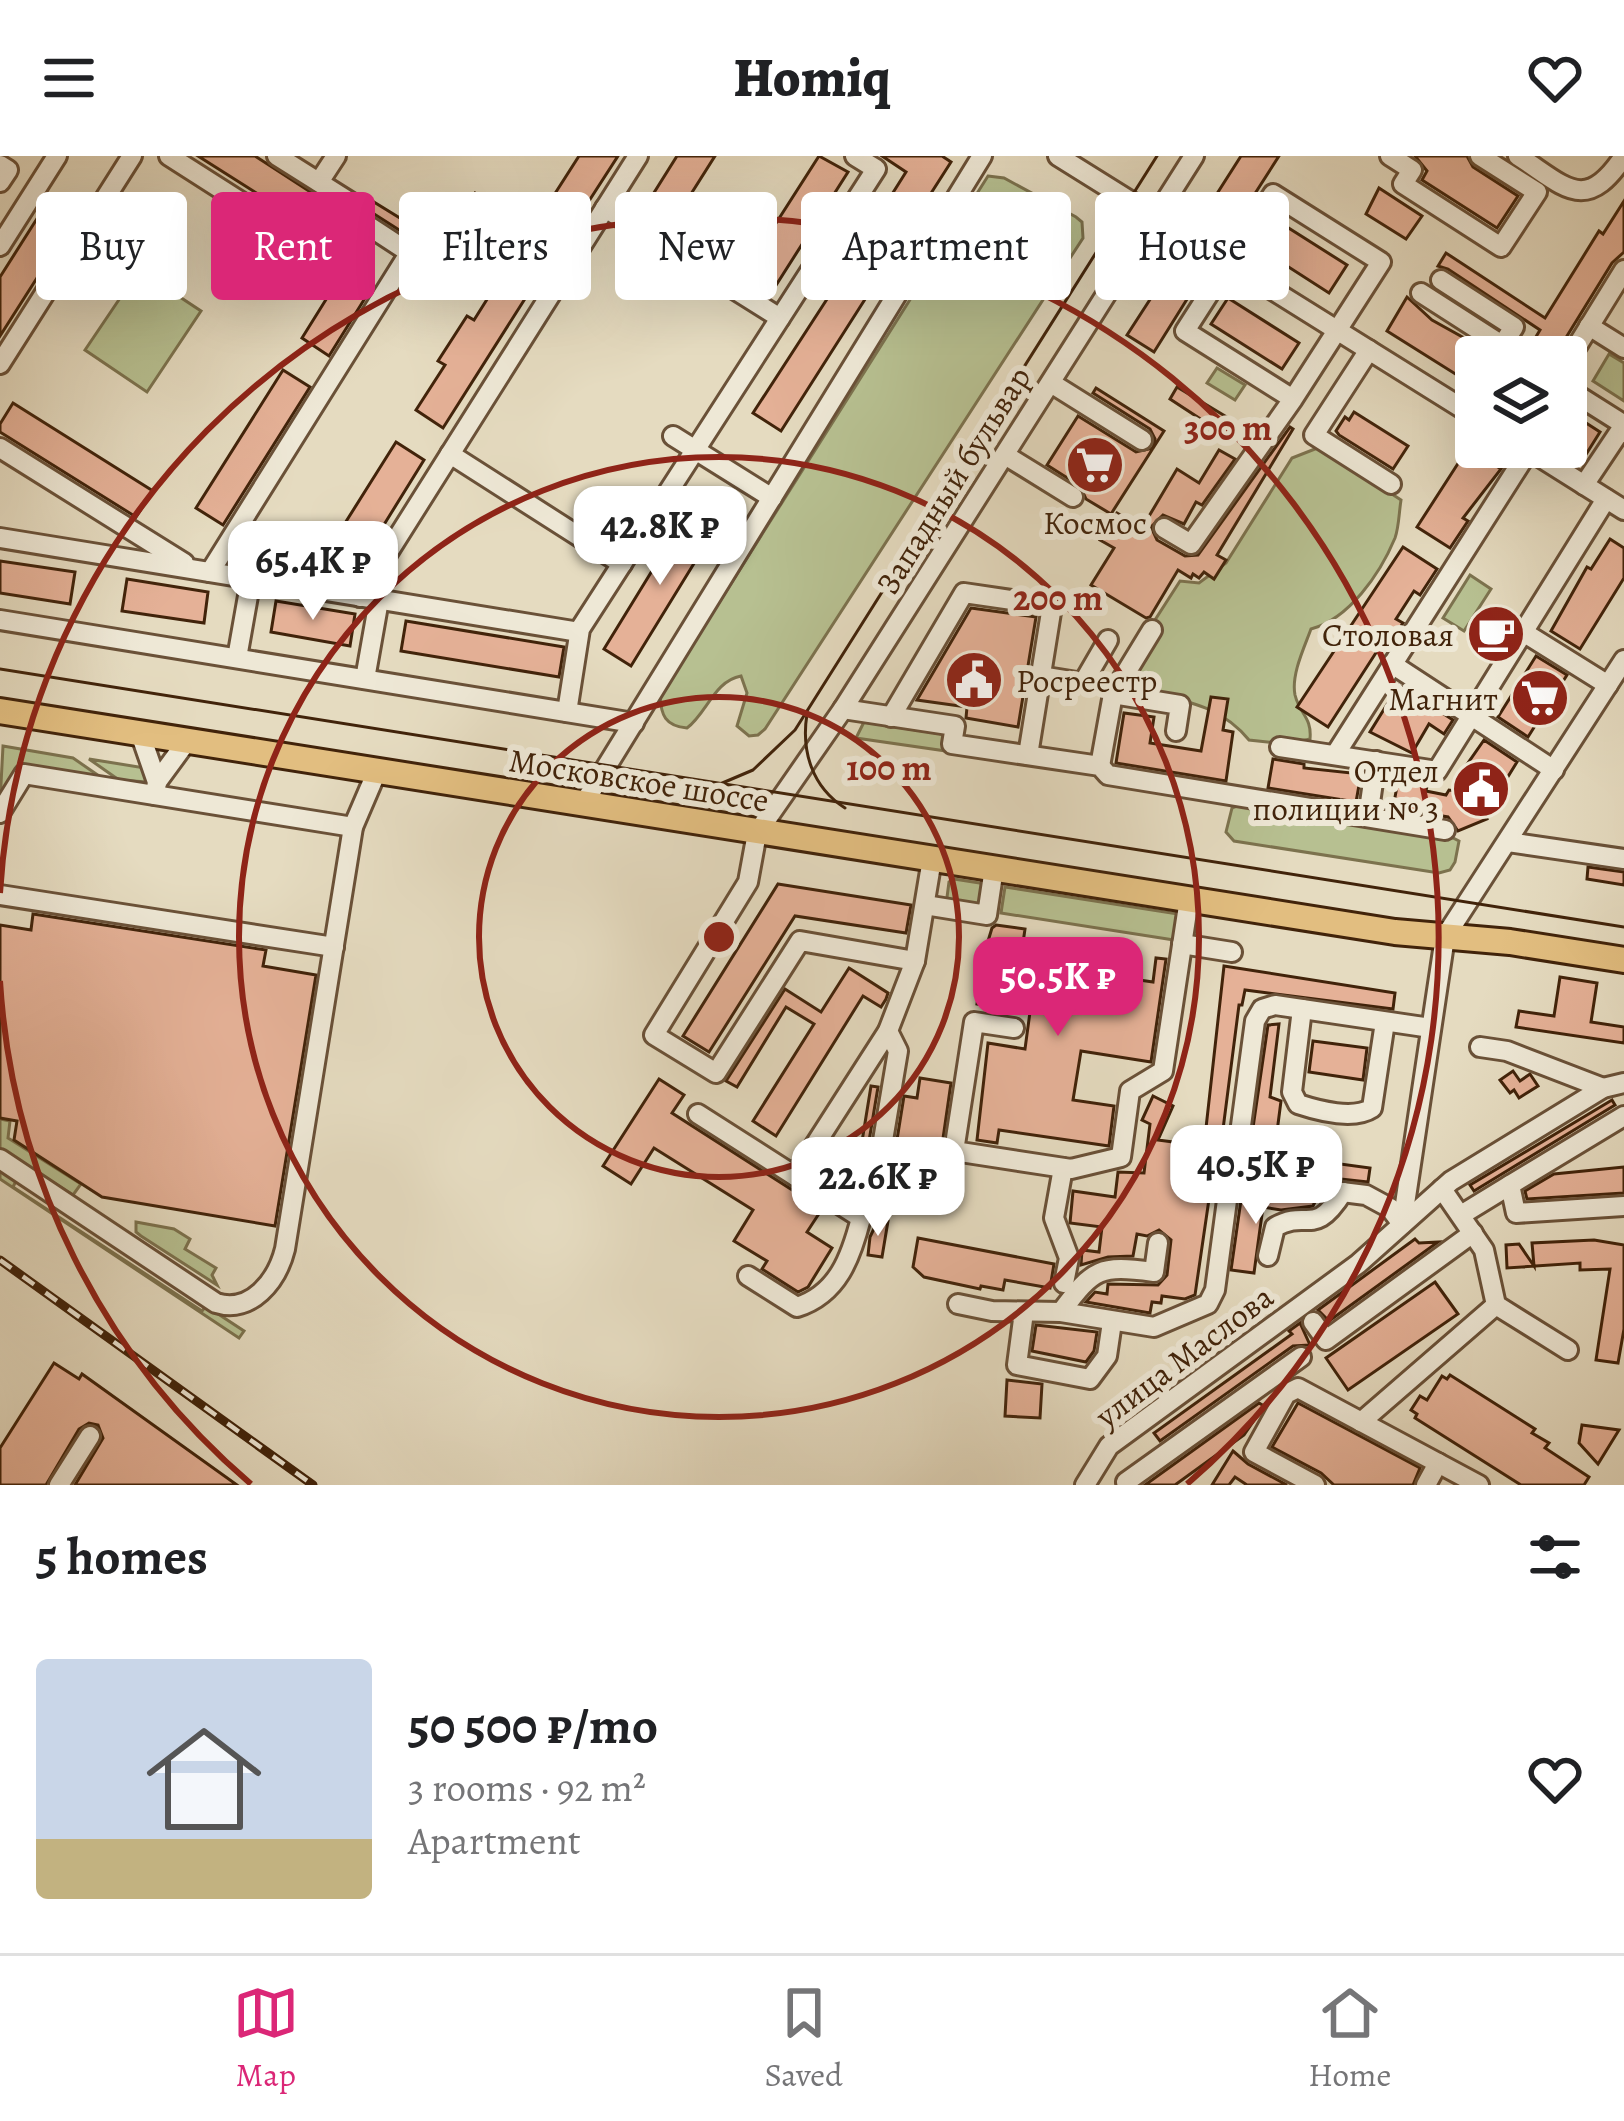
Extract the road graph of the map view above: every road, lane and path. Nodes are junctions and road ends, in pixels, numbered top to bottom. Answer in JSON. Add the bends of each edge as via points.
{"nodes":[{"id":1,"x":57,"y":156,"type":"edge"},
{"id":2,"x":132,"y":156,"type":"edge"},
{"id":3,"x":169,"y":156,"type":"edge"},
{"id":4,"x":277,"y":156,"type":"edge"},
{"id":5,"x":336,"y":156,"type":"edge"},
{"id":6,"x":638,"y":156,"type":"edge"},
{"id":7,"x":855,"y":156,"type":"edge"},
{"id":8,"x":982,"y":156,"type":"edge"},
{"id":9,"x":1058,"y":156,"type":"edge"},
{"id":10,"x":1194,"y":156,"type":"edge"},
{"id":11,"x":1390,"y":156,"type":"edge"},
{"id":12,"x":1480,"y":156,"type":"edge"},
{"id":13,"x":1518,"y":156,"type":"edge"},
{"id":14,"x":1624,"y":156,"type":"edge"},
{"id":15,"x":0,"y":165,"type":"edge"},
{"id":16,"x":1286,"y":174,"type":"dead end"},
{"id":17,"x":0,"y":182,"type":"edge"},
{"id":18,"x":319,"y":182,"type":"junction"},
{"id":19,"x":225,"y":192,"type":"edge"},
{"id":20,"x":335,"y":192,"type":"edge"},
{"id":21,"x":861,"y":192,"type":"edge"},
{"id":22,"x":960,"y":192,"type":"edge"},
{"id":23,"x":1115,"y":192,"type":"edge"},
{"id":24,"x":1171,"y":192,"type":"edge"},
{"id":25,"x":1274,"y":192,"type":"edge"},
{"id":26,"x":1289,"y":204,"type":"edge"},
{"id":27,"x":605,"y":208,"type":"junction"},
{"id":28,"x":0,"y":246,"type":"edge"},
{"id":29,"x":399,"y":269,"type":"edge"},
{"id":30,"x":1624,"y":270,"type":"edge"},
{"id":31,"x":1442,"y":280,"type":"dead end"},
{"id":32,"x":801,"y":286,"type":"edge"},
{"id":33,"x":1421,"y":293,"type":"dead end"},
{"id":34,"x":893,"y":300,"type":"edge"},
{"id":35,"x":1103,"y":300,"type":"edge"},
{"id":36,"x":1204,"y":300,"type":"edge"},
{"id":37,"x":1289,"y":300,"type":"edge"},
{"id":38,"x":780,"y":319,"type":"junction"},
{"id":39,"x":1589,"y":326,"type":"junction"},
{"id":40,"x":1337,"y":330,"type":"junction"},
{"id":41,"x":1478,"y":336,"type":"edge"},
{"id":42,"x":1508,"y":336,"type":"edge"},
{"id":43,"x":1583,"y":336,"type":"edge"},
{"id":44,"x":1624,"y":348,"type":"edge"},
{"id":45,"x":1369,"y":350,"type":"junction"},
{"id":46,"x":0,"y":364,"type":"edge"},
{"id":47,"x":1051,"y":383,"type":"junction"},
{"id":48,"x":1293,"y":399,"type":"junction"},
{"id":49,"x":1587,"y":401,"type":"edge"},
{"id":50,"x":1455,"y":403,"type":"edge"},
{"id":51,"x":1623,"y":424,"type":"edge"},
{"id":52,"x":674,"y":436,"type":"dead end"},
{"id":53,"x":1142,"y":440,"type":"dead end"},
{"id":54,"x":0,"y":448,"type":"edge"},
{"id":55,"x":695,"y":449,"type":"junction"},
{"id":56,"x":450,"y":454,"type":"junction"},
{"id":57,"x":1005,"y":455,"type":"junction"},
{"id":58,"x":1514,"y":468,"type":"edge"},
{"id":59,"x":1557,"y":468,"type":"edge"},
{"id":60,"x":1391,"y":484,"type":"dead end"},
{"id":61,"x":1584,"y":485,"type":"junction"},
{"id":62,"x":1073,"y":497,"type":"dead end"},
{"id":63,"x":772,"y":498,"type":"junction"},
{"id":64,"x":1606,"y":499,"type":"junction"},
{"id":65,"x":1624,"y":510,"type":"edge"},
{"id":66,"x":1164,"y":528,"type":"dead end"},
{"id":67,"x":0,"y":538,"type":"edge"},
{"id":68,"x":622,"y":564,"type":"junction"},
{"id":69,"x":202,"y":571,"type":"junction"},
{"id":70,"x":250,"y":579,"type":"junction"},
{"id":71,"x":370,"y":598,"type":"junction"},
{"id":72,"x":0,"y":620,"type":"edge"},
{"id":73,"x":1152,"y":630,"type":"dead end"},
{"id":74,"x":580,"y":632,"type":"junction"},
{"id":75,"x":1523,"y":632,"type":"junction"},
{"id":76,"x":1108,"y":640,"type":"dead end"},
{"id":77,"x":236,"y":658,"type":"junction"},
{"id":78,"x":1624,"y":660,"type":"edge"},
{"id":79,"x":1392,"y":664,"type":"junction"},
{"id":80,"x":1040,"y":676,"type":"junction"},
{"id":81,"x":365,"y":679,"type":"junction"},
{"id":82,"x":1608,"y":685,"type":"junction"},
{"id":83,"x":1114,"y":694,"type":"junction"},
{"id":84,"x":843,"y":709,"type":"junction"},
{"id":85,"x":0,"y":711,"type":"edge"},
{"id":86,"x":567,"y":712,"type":"junction"},
{"id":87,"x":1472,"y":716,"type":"junction"},
{"id":88,"x":891,"y":717,"type":"junction"},
{"id":89,"x":634,"y":723,"type":"junction"},
{"id":90,"x":1176,"y":730,"type":"dead end"},
{"id":91,"x":140,"y":733,"type":"junction"},
{"id":92,"x":188,"y":741,"type":"junction"},
{"id":93,"x":1280,"y":746,"type":"dead end"},
{"id":94,"x":1028,"y":755,"type":"junction"},
{"id":95,"x":1335,"y":755,"type":"junction"},
{"id":96,"x":1376,"y":761,"type":"junction"},
{"id":97,"x":1100,"y":766,"type":"junction"},
{"id":98,"x":1554,"y":770,"type":"junction"},
{"id":99,"x":377,"y":771,"type":"junction"},
{"id":100,"x":156,"y":789,"type":"junction"},
{"id":101,"x":584,"y":803,"type":"junction"},
{"id":102,"x":0,"y":812,"type":"edge"},
{"id":103,"x":1368,"y":817,"type":"junction"},
{"id":104,"x":352,"y":827,"type":"junction"},
{"id":105,"x":1445,"y":830,"type":"dead end"},
{"id":106,"x":758,"y":832,"type":"junction"},
{"id":107,"x":1508,"y":842,"type":"junction"},
{"id":108,"x":1624,"y":859,"type":"edge"},
{"id":109,"x":932,"y":860,"type":"junction"},
{"id":110,"x":994,"y":868,"type":"junction"},
{"id":111,"x":0,"y":895,"type":"edge"},
{"id":112,"x":1189,"y":899,"type":"junction"},
{"id":113,"x":925,"y":905,"type":"junction"},
{"id":114,"x":1445,"y":938,"type":"junction"},
{"id":115,"x":1182,"y":944,"type":"junction"},
{"id":116,"x":334,"y":947,"type":"junction"},
{"id":117,"x":1232,"y":952,"type":"dead end"},
{"id":118,"x":1624,"y":959,"type":"edge"},
{"id":119,"x":915,"y":961,"type":"junction"},
{"id":120,"x":1302,"y":1009,"type":"junction"},
{"id":121,"x":1385,"y":1022,"type":"junction"},
{"id":122,"x":1014,"y":1028,"type":"dead end"},
{"id":123,"x":1431,"y":1028,"type":"junction"},
{"id":124,"x":888,"y":1030,"type":"junction"},
{"id":125,"x":1480,"y":1047,"type":"dead end"},
{"id":126,"x":1624,"y":1083,"type":"edge"},
{"id":127,"x":1603,"y":1088,"type":"junction"},
{"id":128,"x":698,"y":1114,"type":"dead end"},
{"id":129,"x":1624,"y":1116,"type":"edge"},
{"id":130,"x":1238,"y":1148,"type":"dead end"},
{"id":131,"x":0,"y":1159,"type":"edge"},
{"id":132,"x":1063,"y":1168,"type":"junction"},
{"id":133,"x":795,"y":1176,"type":"junction"},
{"id":134,"x":1510,"y":1185,"type":"junction"},
{"id":135,"x":1442,"y":1189,"type":"junction"},
{"id":136,"x":1343,"y":1192,"type":"junction"},
{"id":137,"x":1624,"y":1206,"type":"edge"},
{"id":138,"x":1461,"y":1215,"type":"junction"},
{"id":139,"x":861,"y":1218,"type":"junction"},
{"id":140,"x":1402,"y":1224,"type":"junction"},
{"id":141,"x":1473,"y":1233,"type":"junction"},
{"id":142,"x":1158,"y":1243,"type":"dead end"},
{"id":143,"x":1268,"y":1256,"type":"dead end"},
{"id":144,"x":748,"y":1276,"type":"dead end"},
{"id":145,"x":1064,"y":1282,"type":"dead end"},
{"id":146,"x":958,"y":1304,"type":"dead end"},
{"id":147,"x":1496,"y":1305,"type":"junction"},
{"id":148,"x":1024,"y":1312,"type":"junction"},
{"id":149,"x":1061,"y":1312,"type":"junction"},
{"id":150,"x":1112,"y":1322,"type":"junction"},
{"id":151,"x":1312,"y":1322,"type":"dead end"},
{"id":152,"x":1568,"y":1350,"type":"dead end"},
{"id":153,"x":1301,"y":1357,"type":"dead end"},
{"id":154,"x":1202,"y":1378,"type":"junction"},
{"id":155,"x":1225,"y":1412,"type":"junction"},
{"id":156,"x":1361,"y":1421,"type":"junction"},
{"id":157,"x":90,"y":1436,"type":"dead end"},
{"id":158,"x":1100,"y":1461,"type":"junction"},
{"id":159,"x":1438,"y":1463,"type":"junction"},
{"id":160,"x":1128,"y":1484,"type":"edge"},
{"id":161,"x":58,"y":1485,"type":"edge"},
{"id":162,"x":1085,"y":1485,"type":"edge"},
{"id":163,"x":1315,"y":1485,"type":"edge"},
{"id":164,"x":1426,"y":1485,"type":"edge"},
{"id":165,"x":1479,"y":1485,"type":"edge"}],
"edges":[{"from":1,"to":28,"type":"street"},
{"from":2,"to":46,"type":"street"},
{"from":3,"to":19,"type":"street"},
{"from":4,"to":18,"type":"street"},
{"from":5,"to":18,"type":"street"},
{"from":6,"to":27,"type":"street"},
{"from":7,"to":21,"type":"street","via":[[876,169]]},
{"from":8,"to":22,"type":"street"},
{"from":9,"to":23,"type":"street"},
{"from":10,"to":24,"type":"street","name":"Западный бульвар"},
{"from":11,"to":12,"type":"street","via":[[1412,170],[1403,184],[1501,247],[1537,192]]},
{"from":13,"to":14,"type":"street","via":[[1568,188],[1588,190],[1608,181]]},
{"from":15,"to":17,"type":"street","via":[[8,170]]},
{"from":16,"to":25,"type":"street"},
{"from":18,"to":20,"type":"street"},
{"from":26,"to":40,"type":"street","via":[[1381,262]]},
{"from":27,"to":38,"type":"street"},
{"from":27,"to":56,"type":"street"},
{"from":29,"to":69,"type":"street"},
{"from":30,"to":39,"type":"street"},
{"from":31,"to":42,"type":"street","via":[[1514,327]]},
{"from":32,"to":38,"type":"street"},
{"from":33,"to":41,"type":"street"},
{"from":34,"to":63,"type":"street"},
{"from":35,"to":47,"type":"street","name":"Западный бульвар"},
{"from":36,"to":48,"type":"street","via":[[1185,331]]},
{"from":37,"to":40,"type":"street"},
{"from":38,"to":55,"type":"street"},
{"from":39,"to":43,"type":"street"},
{"from":39,"to":44,"type":"street"},
{"from":40,"to":45,"type":"street"},
{"from":40,"to":48,"type":"street"},
{"from":45,"to":50,"type":"street"},
{"from":45,"to":60,"type":"street","via":[[1314,435]]},
{"from":47,"to":53,"type":"street"},
{"from":47,"to":57,"type":"street","name":"Западный бульвар"},
{"from":48,"to":66,"type":"street","via":[[1191,544]]},
{"from":49,"to":51,"type":"street"},
{"from":51,"to":61,"type":"street"},
{"from":52,"to":55,"type":"street"},
{"from":54,"to":69,"type":"street"},
{"from":55,"to":63,"type":"street"},
{"from":55,"to":68,"type":"street"},
{"from":56,"to":68,"type":"street"},
{"from":56,"to":71,"type":"street"},
{"from":57,"to":62,"type":"street"},
{"from":57,"to":84,"type":"street","name":"Западный бульвар"},
{"from":58,"to":79,"type":"street"},
{"from":59,"to":61,"type":"street"},
{"from":61,"to":64,"type":"street"},
{"from":63,"to":89,"type":"street"},
{"from":64,"to":65,"type":"street"},
{"from":64,"to":75,"type":"street"},
{"from":67,"to":69,"type":"street"},
{"from":68,"to":74,"type":"street"},
{"from":69,"to":70,"type":"street"},
{"from":70,"to":71,"type":"street"},
{"from":70,"to":77,"type":"street"},
{"from":71,"to":74,"type":"street"},
{"from":71,"to":81,"type":"street"},
{"from":72,"to":77,"type":"street"},
{"from":73,"to":83,"type":"street"},
{"from":74,"to":86,"type":"street"},
{"from":75,"to":82,"type":"street"},
{"from":75,"to":87,"type":"street"},
{"from":76,"to":80,"type":"street","via":[[1082,683]]},
{"from":77,"to":81,"type":"street"},
{"from":78,"to":82,"type":"street"},
{"from":79,"to":87,"type":"street"},
{"from":79,"to":95,"type":"street"},
{"from":80,"to":88,"type":"street","via":[[1052,606],[964,593]]},
{"from":80,"to":94,"type":"street"},
{"from":81,"to":86,"type":"street"},
{"from":82,"to":98,"type":"street"},
{"from":83,"to":90,"type":"street","via":[[1180,705]]},
{"from":83,"to":97,"type":"street"},
{"from":84,"to":88,"type":"street"},
{"from":84,"to":106,"type":"street","name":"Западный бульвар"},
{"from":85,"to":91,"type":"main road","name":"Московское шоссе"},
{"from":86,"to":89,"type":"street"},
{"from":87,"to":96,"type":"street","via":[[1437,771]]},
{"from":87,"to":98,"type":"street"},
{"from":88,"to":94,"type":"street","via":[[955,726],[952,744]]},
{"from":89,"to":101,"type":"street"},
{"from":91,"to":92,"type":"main road","name":"Московское шоссе"},
{"from":91,"to":100,"type":"street"},
{"from":92,"to":99,"type":"main road","name":"Московское шоссе"},
{"from":92,"to":100,"type":"street"},
{"from":93,"to":95,"type":"street"},
{"from":94,"to":97,"type":"street"},
{"from":95,"to":96,"type":"street"},
{"from":96,"to":103,"type":"street"},
{"from":97,"to":103,"type":"street","via":[[1108,775]]},
{"from":98,"to":107,"type":"street"},
{"from":99,"to":101,"type":"main road","name":"Московское шоссе"},
{"from":99,"to":104,"type":"street"},
{"from":100,"to":102,"type":"street","via":[[24,774]]},
{"from":100,"to":104,"type":"street"},
{"from":101,"to":106,"type":"main road","name":"Московское шоссе"},
{"from":103,"to":105,"type":"street"},
{"from":104,"to":116,"type":"street"},
{"from":106,"to":109,"type":"main road","name":"Московское шоссе"},
{"from":106,"to":119,"type":"street","via":[[748,882],[653,1035],[716,1073],[800,941]]},
{"from":107,"to":108,"type":"street"},
{"from":107,"to":114,"type":"street"},
{"from":109,"to":110,"type":"main road","name":"Московское шоссе"},
{"from":109,"to":113,"type":"street"},
{"from":110,"to":112,"type":"main road","name":"Московское шоссе"},
{"from":110,"to":113,"type":"street","via":[[987,915]]},
{"from":111,"to":116,"type":"street"},
{"from":112,"to":114,"type":"main road","name":"Московское шоссе"},
{"from":112,"to":115,"type":"street"},
{"from":113,"to":119,"type":"street"},
{"from":114,"to":118,"type":"main road","name":"Московское шоссе"},
{"from":114,"to":123,"type":"street"},
{"from":115,"to":117,"type":"street"},
{"from":115,"to":132,"type":"street","via":[[1163,1071],[1130,1091],[1121,1157]]},
{"from":116,"to":131,"type":"street","via":[[281,1262],[250,1300],[216,1303]]},
{"from":119,"to":124,"type":"street"},
{"from":120,"to":121,"type":"street"},
{"from":120,"to":121,"type":"street","via":[[1292,1092],[1308,1108],[1372,1108]]},
{"from":120,"to":130,"type":"street","via":[[1275,1005],[1258,1014]]},
{"from":121,"to":123,"type":"street"},
{"from":122,"to":132,"type":"street","via":[[974,1022],[954,1151]]},
{"from":123,"to":140,"type":"street"},
{"from":124,"to":133,"type":"street"},
{"from":124,"to":139,"type":"street","via":[[898,1051],[872,1206]]},
{"from":125,"to":127,"type":"street"},
{"from":126,"to":127,"type":"street","name":"улица Маслова"},
{"from":127,"to":135,"type":"street","name":"улица Маслова"},
{"from":128,"to":133,"type":"street"},
{"from":129,"to":134,"type":"street"},
{"from":132,"to":145,"type":"street","via":[[1054,1218],[1070,1258]]},
{"from":133,"to":139,"type":"street"},
{"from":134,"to":137,"type":"street","via":[[1516,1213]]},
{"from":134,"to":138,"type":"street"},
{"from":135,"to":138,"type":"street"},
{"from":135,"to":140,"type":"street","name":"улица Маслова"},
{"from":136,"to":140,"type":"street","via":[[1381,1202]]},
{"from":136,"to":143,"type":"street","via":[[1326,1217],[1279,1223]]},
{"from":136,"to":150,"type":"street","via":[[1230,1178],[1208,1304],[1154,1327]]},
{"from":138,"to":141,"type":"street"},
{"from":139,"to":144,"type":"street","via":[[850,1258],[820,1300],[797,1307]]},
{"from":140,"to":154,"type":"street","name":"улица Маслова"},
{"from":141,"to":147,"type":"street","via":[[1490,1264]]},
{"from":141,"to":151,"type":"street","via":[[1326,1340]]},
{"from":142,"to":149,"type":"street","via":[[1154,1273],[1108,1266],[1087,1277]]},
{"from":146,"to":148,"type":"street"},
{"from":147,"to":152,"type":"street"},
{"from":147,"to":156,"type":"street"},
{"from":148,"to":149,"type":"street"},
{"from":148,"to":150,"type":"street","via":[[1017,1365],[1090,1379],[1107,1356]]},
{"from":149,"to":150,"type":"street"},
{"from":153,"to":155,"type":"street"},
{"from":154,"to":155,"type":"street"},
{"from":154,"to":158,"type":"street","name":"улица Маслова"},
{"from":155,"to":160,"type":"street"},
{"from":156,"to":159,"type":"street"},
{"from":156,"to":163,"type":"street","via":[[1298,1388],[1286,1394],[1254,1452]]},
{"from":157,"to":161,"type":"street"},
{"from":158,"to":160,"type":"street"},
{"from":158,"to":162,"type":"street","name":"улица Маслова"},
{"from":159,"to":164,"type":"street"},
{"from":159,"to":165,"type":"street"}]}
